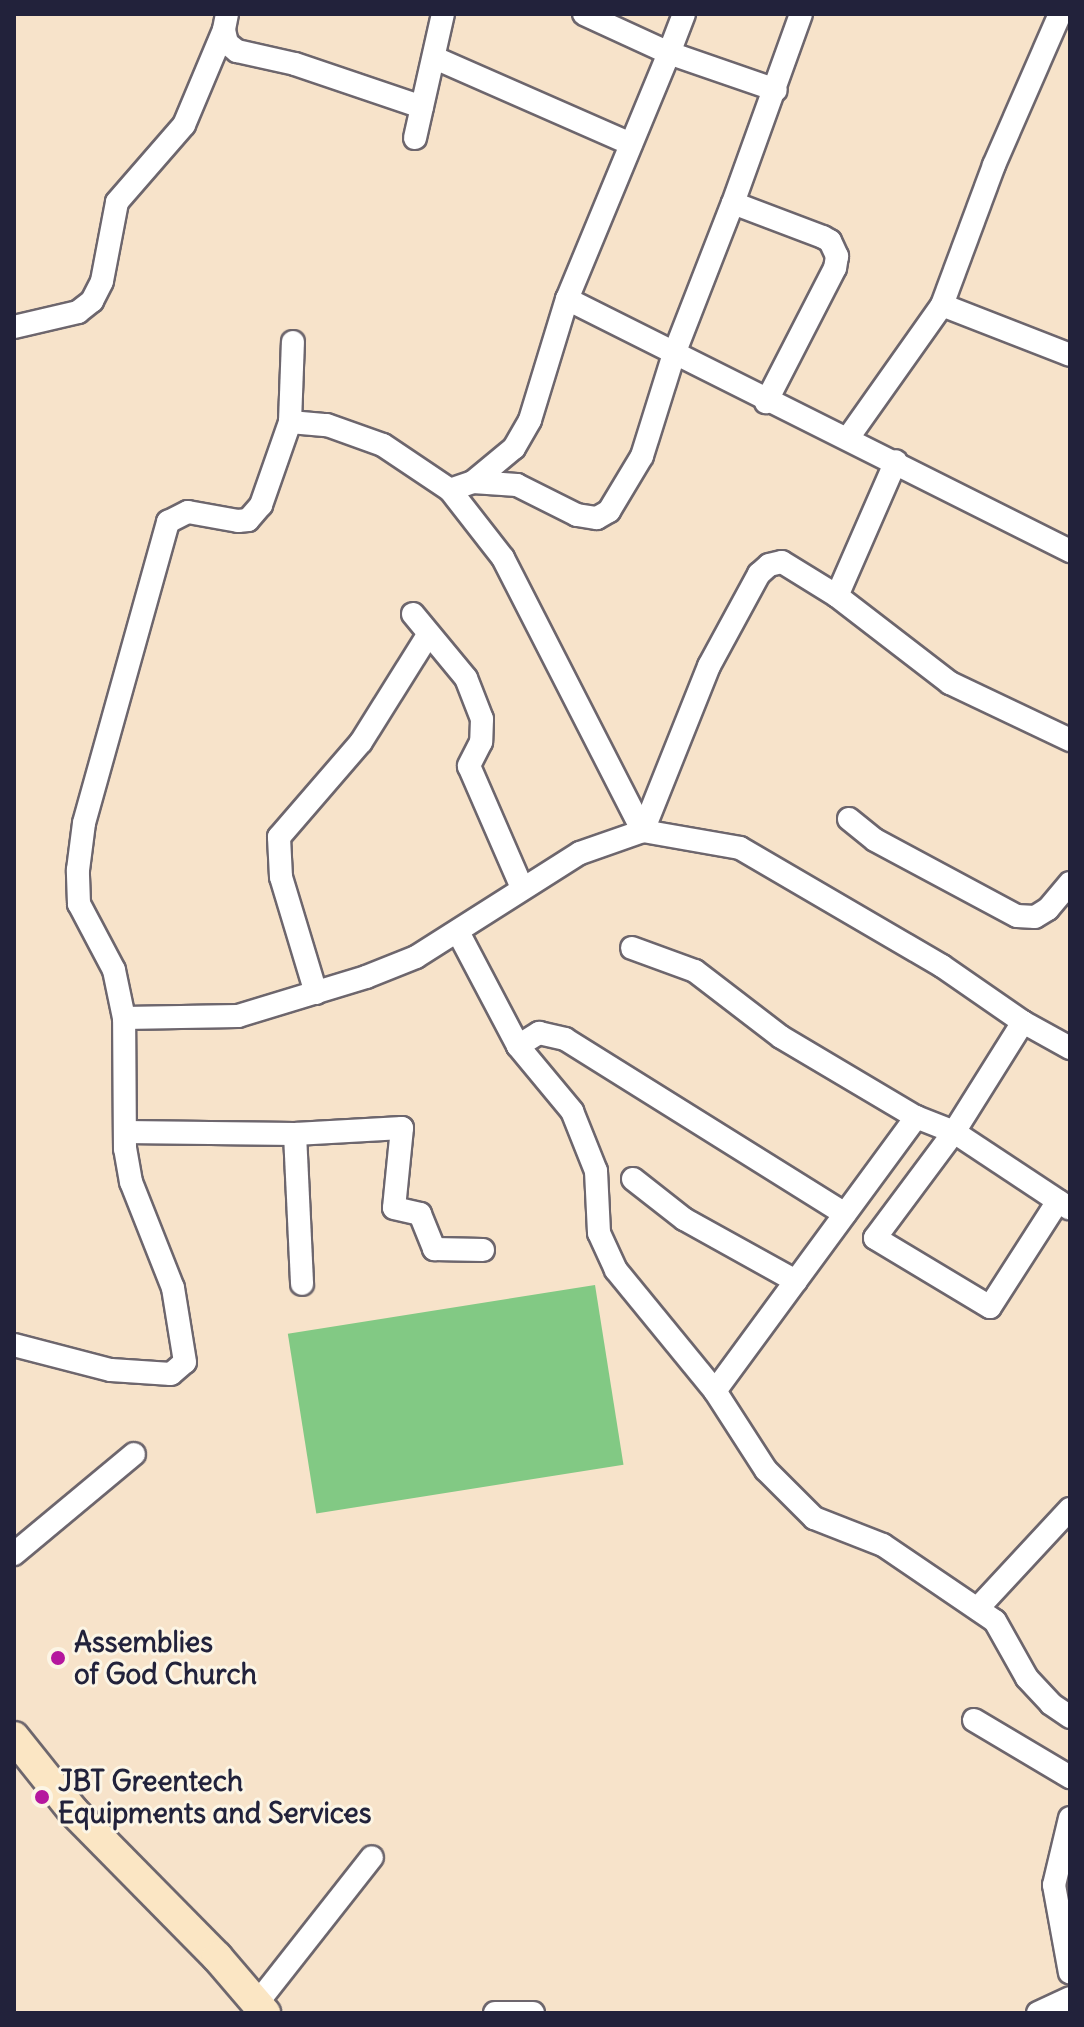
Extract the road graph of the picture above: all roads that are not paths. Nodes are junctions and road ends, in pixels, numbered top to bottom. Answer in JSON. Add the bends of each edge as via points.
{"nodes":[{"id":1,"x":443,"y":14,"type":"edge"},
{"id":2,"x":584,"y":14,"type":"edge"},
{"id":3,"x":684,"y":14,"type":"edge"},
{"id":4,"x":801,"y":14,"type":"edge"},
{"id":5,"x":1060,"y":14,"type":"edge"},
{"id":6,"x":226,"y":22,"type":"edge"},
{"id":7,"x":669,"y":53,"type":"junction"},
{"id":8,"x":435,"y":58,"type":"junction"},
{"id":9,"x":776,"y":90,"type":"junction"},
{"id":10,"x":422,"y":107,"type":"junction"},
{"id":11,"x":415,"y":138,"type":"dead end"},
{"id":12,"x":631,"y":144,"type":"junction"},
{"id":13,"x":733,"y":203,"type":"junction"},
{"id":14,"x":567,"y":299,"type":"junction"},
{"id":15,"x":942,"y":305,"type":"junction"},
{"id":16,"x":14,"y":327,"type":"edge"},
{"id":17,"x":293,"y":342,"type":"dead end"},
{"id":18,"x":674,"y":354,"type":"junction"},
{"id":19,"x":1070,"y":355,"type":"edge"},
{"id":20,"x":766,"y":402,"type":"junction"},
{"id":21,"x":290,"y":422,"type":"junction"},
{"id":22,"x":848,"y":438,"type":"junction"},
{"id":23,"x":896,"y":461,"type":"junction"},
{"id":24,"x":473,"y":482,"type":"junction"},
{"id":25,"x":450,"y":490,"type":"junction"},
{"id":26,"x":1070,"y":551,"type":"edge"},
{"id":27,"x":837,"y":596,"type":"junction"},
{"id":28,"x":413,"y":614,"type":"dead end"},
{"id":29,"x":428,"y":635,"type":"junction"},
{"id":30,"x":1070,"y":740,"type":"edge"},
{"id":31,"x":849,"y":819,"type":"dead end"},
{"id":32,"x":643,"y":831,"type":"junction"},
{"id":33,"x":1070,"y":883,"type":"edge"},
{"id":34,"x":522,"y":888,"type":"junction"},
{"id":35,"x":458,"y":932,"type":"junction"},
{"id":36,"x":632,"y":948,"type":"dead end"},
{"id":37,"x":316,"y":993,"type":"junction"},
{"id":38,"x":124,"y":1018,"type":"junction"},
{"id":39,"x":1023,"y":1022,"type":"junction"},
{"id":40,"x":518,"y":1046,"type":"junction"},
{"id":41,"x":1070,"y":1048,"type":"edge"},
{"id":42,"x":916,"y":1117,"type":"junction"},
{"id":43,"x":125,"y":1132,"type":"junction"},
{"id":44,"x":954,"y":1132,"type":"junction"},
{"id":45,"x":295,"y":1134,"type":"junction"},
{"id":46,"x":633,"y":1179,"type":"dead end"},
{"id":47,"x":1064,"y":1205,"type":"edge"},
{"id":48,"x":845,"y":1214,"type":"junction"},
{"id":49,"x":483,"y":1250,"type":"dead end"},
{"id":50,"x":796,"y":1281,"type":"junction"},
{"id":51,"x":302,"y":1284,"type":"dead end"},
{"id":52,"x":14,"y":1345,"type":"edge"},
{"id":53,"x":715,"y":1391,"type":"junction"},
{"id":54,"x":134,"y":1454,"type":"dead end"},
{"id":55,"x":1070,"y":1509,"type":"edge"},
{"id":56,"x":14,"y":1554,"type":"edge"},
{"id":57,"x":978,"y":1608,"type":"junction"},
{"id":58,"x":1070,"y":1717,"type":"edge"},
{"id":59,"x":974,"y":1720,"type":"dead end"},
{"id":60,"x":14,"y":1737,"type":"edge"},
{"id":61,"x":1070,"y":1777,"type":"edge"},
{"id":62,"x":1070,"y":1818,"type":"edge"},
{"id":63,"x":372,"y":1857,"type":"dead end"},
{"id":64,"x":1070,"y":1973,"type":"edge"},
{"id":65,"x":1070,"y":1998,"type":"edge"},
{"id":66,"x":262,"y":2008,"type":"edge"},
{"id":67,"x":495,"y":2013,"type":"edge"},
{"id":68,"x":533,"y":2013,"type":"edge"},
{"id":69,"x":1038,"y":2013,"type":"edge"}],
"edges":[{"from":1,"to":8,"type":"street"},
{"from":2,"to":7,"type":"street"},
{"from":3,"to":7,"type":"street"},
{"from":4,"to":9,"type":"street"},
{"from":5,"to":15,"type":"street","via":[[994,165]]},
{"from":6,"to":10,"type":"street","via":[[227,43],[237,51],[295,64]]},
{"from":6,"to":16,"type":"street","via":[[184,125],[117,202],[102,281],[92,301],[78,312]]},
{"from":7,"to":9,"type":"street"},
{"from":7,"to":12,"type":"street"},
{"from":8,"to":10,"type":"street"},
{"from":8,"to":12,"type":"street"},
{"from":9,"to":13,"type":"street"},
{"from":10,"to":11,"type":"street"},
{"from":12,"to":14,"type":"street"},
{"from":13,"to":18,"type":"street"},
{"from":13,"to":20,"type":"street","via":[[823,237],[837,256]]},
{"from":14,"to":18,"type":"street"},
{"from":14,"to":24,"type":"street","via":[[530,420],[514,448]]},
{"from":15,"to":19,"type":"street"},
{"from":15,"to":22,"type":"street"},
{"from":17,"to":21,"type":"street"},
{"from":18,"to":20,"type":"street"},
{"from":18,"to":24,"type":"street","via":[[642,456],[609,511],[589,519],[517,485]]},
{"from":20,"to":22,"type":"street"},
{"from":21,"to":25,"type":"street","via":[[327,425],[383,445]]},
{"from":21,"to":38,"type":"street","via":[[261,505],[248,520],[188,512],[168,522],[139,618],[133,659],[84,823],[78,870],[79,904],[114,970]]},
{"from":22,"to":23,"type":"street"},
{"from":23,"to":26,"type":"street"},
{"from":23,"to":27,"type":"street"},
{"from":24,"to":25,"type":"street"},
{"from":25,"to":32,"type":"street","via":[[503,558]]},
{"from":27,"to":30,"type":"street","via":[[950,683]]},
{"from":27,"to":32,"type":"street","via":[[782,562],[759,574],[709,666]]},
{"from":28,"to":29,"type":"street"},
{"from":29,"to":34,"type":"street","via":[[466,678],[482,719],[481,742],[469,766]]},
{"from":29,"to":37,"type":"street","via":[[361,742],[279,837],[281,877]]},
{"from":31,"to":33,"type":"street","via":[[875,840],[1017,916],[1035,917],[1048,909]]},
{"from":32,"to":34,"type":"street","via":[[580,853]]},
{"from":32,"to":39,"type":"street","via":[[740,848],[942,966]]},
{"from":34,"to":35,"type":"street"},
{"from":35,"to":37,"type":"street","via":[[416,957]]},
{"from":35,"to":40,"type":"street"},
{"from":36,"to":42,"type":"street","via":[[695,971],[781,1037]]},
{"from":37,"to":38,"type":"street","via":[[238,1016]]},
{"from":38,"to":43,"type":"street"},
{"from":39,"to":41,"type":"street"},
{"from":39,"to":44,"type":"street"},
{"from":40,"to":48,"type":"street","via":[[539,1033],[565,1039]]},
{"from":40,"to":53,"type":"street","via":[[572,1111],[596,1171],[599,1233],[616,1270]]},
{"from":42,"to":44,"type":"street"},
{"from":42,"to":48,"type":"street"},
{"from":43,"to":45,"type":"street"},
{"from":43,"to":52,"type":"street","via":[[131,1182],[173,1288],[185,1362],[171,1374],[135,1373]]},
{"from":44,"to":47,"type":"street"},
{"from":44,"to":47,"type":"street","via":[[875,1238],[896,1253],[990,1307]]},
{"from":45,"to":49,"type":"street","via":[[402,1128],[394,1208],[420,1214],[434,1249]]},
{"from":45,"to":51,"type":"street"},
{"from":46,"to":50,"type":"street","via":[[684,1219]]},
{"from":48,"to":50,"type":"street"},
{"from":50,"to":53,"type":"street"},
{"from":53,"to":57,"type":"street","via":[[766,1470],[814,1518],[883,1545]]},
{"from":54,"to":56,"type":"street"},
{"from":55,"to":57,"type":"street"},
{"from":57,"to":58,"type":"street","via":[[995,1621],[1027,1678]]},
{"from":59,"to":61,"type":"street"},
{"from":60,"to":66,"type":"main road","via":[[73,1811]]},
{"from":62,"to":64,"type":"street","via":[[1054,1885]]},
{"from":63,"to":66,"type":"street"},
{"from":65,"to":69,"type":"street"},
{"from":67,"to":68,"type":"street"}]}
